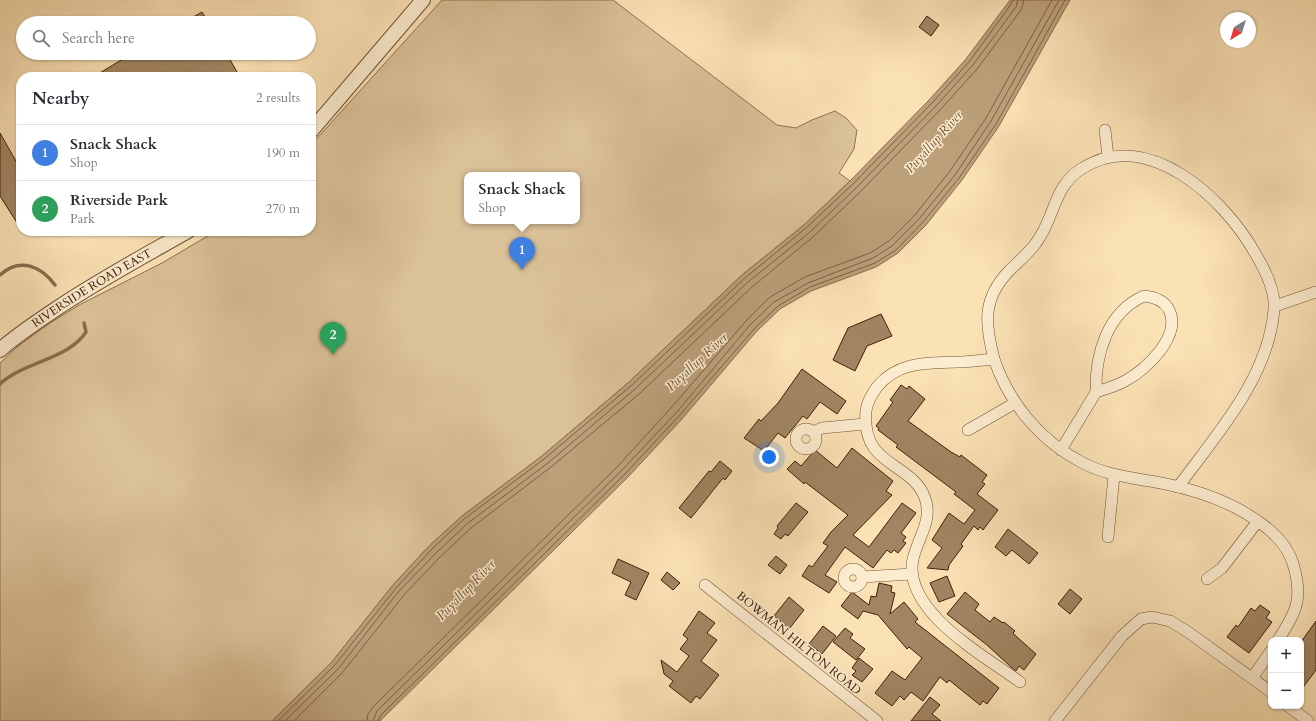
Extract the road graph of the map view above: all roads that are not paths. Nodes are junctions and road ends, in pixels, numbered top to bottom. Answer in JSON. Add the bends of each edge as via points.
{"nodes":[{"id":1,"x":423,"y":0,"type":"edge"},
{"id":2,"x":316,"y":125,"type":"edge"},
{"id":3,"x":1105,"y":130,"type":"dead end"},
{"id":4,"x":1108,"y":157,"type":"junction"},
{"id":5,"x":179,"y":236,"type":"edge"},
{"id":6,"x":1316,"y":292,"type":"edge"},
{"id":7,"x":1275,"y":306,"type":"junction"},
{"id":8,"x":0,"y":350,"type":"edge"},
{"id":9,"x":994,"y":359,"type":"junction"},
{"id":10,"x":1096,"y":392,"type":"junction"},
{"id":11,"x":1015,"y":403,"type":"junction"},
{"id":12,"x":864,"y":424,"type":"junction"},
{"id":13,"x":968,"y":430,"type":"dead end"},
{"id":14,"x":813,"y":432,"type":"dead end"},
{"id":15,"x":1061,"y":450,"type":"junction"},
{"id":16,"x":1114,"y":476,"type":"junction"},
{"id":17,"x":1178,"y":487,"type":"junction"},
{"id":18,"x":1258,"y":521,"type":"junction"},
{"id":19,"x":1108,"y":537,"type":"dead end"},
{"id":20,"x":912,"y":574,"type":"junction"},
{"id":21,"x":862,"y":577,"type":"dead end"},
{"id":22,"x":1208,"y":579,"type":"dead end"},
{"id":23,"x":705,"y":585,"type":"dead end"},
{"id":24,"x":1280,"y":637,"type":"edge"},
{"id":25,"x":1268,"y":655,"type":"edge"},
{"id":26,"x":1253,"y":677,"type":"junction"},
{"id":27,"x":1020,"y":682,"type":"dead end"},
{"id":28,"x":1268,"y":690,"type":"edge"},
{"id":29,"x":1292,"y":709,"type":"edge"},
{"id":30,"x":877,"y":721,"type":"edge"},
{"id":31,"x":1055,"y":721,"type":"edge"},
{"id":32,"x":1308,"y":721,"type":"edge"}],
"edges":[{"from":1,"to":2,"type":"street"},
{"from":3,"to":4,"type":"street"},
{"from":4,"to":7,"type":"street","via":[[1130,156],[1163,165],[1201,187],[1233,218],[1248,239],[1263,265]]},
{"from":4,"to":9,"type":"street","via":[[1081,169],[1062,187],[1047,226],[1036,244],[998,283],[986,319]]},
{"from":5,"to":8,"type":"street","name":"RIVERSIDE ROAD EAST","via":[[78,294],[17,335]]},
{"from":6,"to":7,"type":"street"},
{"from":7,"to":17,"type":"street","via":[[1269,344],[1255,374],[1236,406]]},
{"from":9,"to":11,"type":"street","via":[[1005,387]]},
{"from":9,"to":12,"type":"street","via":[[932,362],[898,370],[873,392],[867,405]]},
{"from":10,"to":10,"type":"street","via":[[1116,385],[1139,372],[1163,346],[1172,328],[1172,320],[1166,305],[1159,299],[1144,296],[1137,299],[1114,321],[1100,351]]},
{"from":10,"to":15,"type":"street"},
{"from":11,"to":13,"type":"street"},
{"from":11,"to":15,"type":"street","via":[[1032,424]]},
{"from":12,"to":14,"type":"street","via":[[822,428]]},
{"from":12,"to":20,"type":"street","via":[[873,447],[918,485],[926,500],[928,518],[914,554]]},
{"from":15,"to":16,"type":"street"},
{"from":16,"to":17,"type":"street"},
{"from":16,"to":19,"type":"street"},
{"from":17,"to":18,"type":"street","via":[[1227,503]]},
{"from":18,"to":22,"type":"street","via":[[1222,568]]},
{"from":18,"to":24,"type":"street","via":[[1287,549],[1293,561],[1298,583],[1295,613]]},
{"from":20,"to":21,"type":"street"},
{"from":20,"to":27,"type":"street","via":[[923,602],[941,623]]},
{"from":23,"to":30,"type":"street","name":"BOWMAN HILTON ROAD"},
{"from":25,"to":26,"type":"street"},
{"from":26,"to":28,"type":"street"},
{"from":26,"to":31,"type":"street","via":[[1170,621],[1158,617],[1141,619],[1122,636]]},
{"from":29,"to":32,"type":"street"}]}
